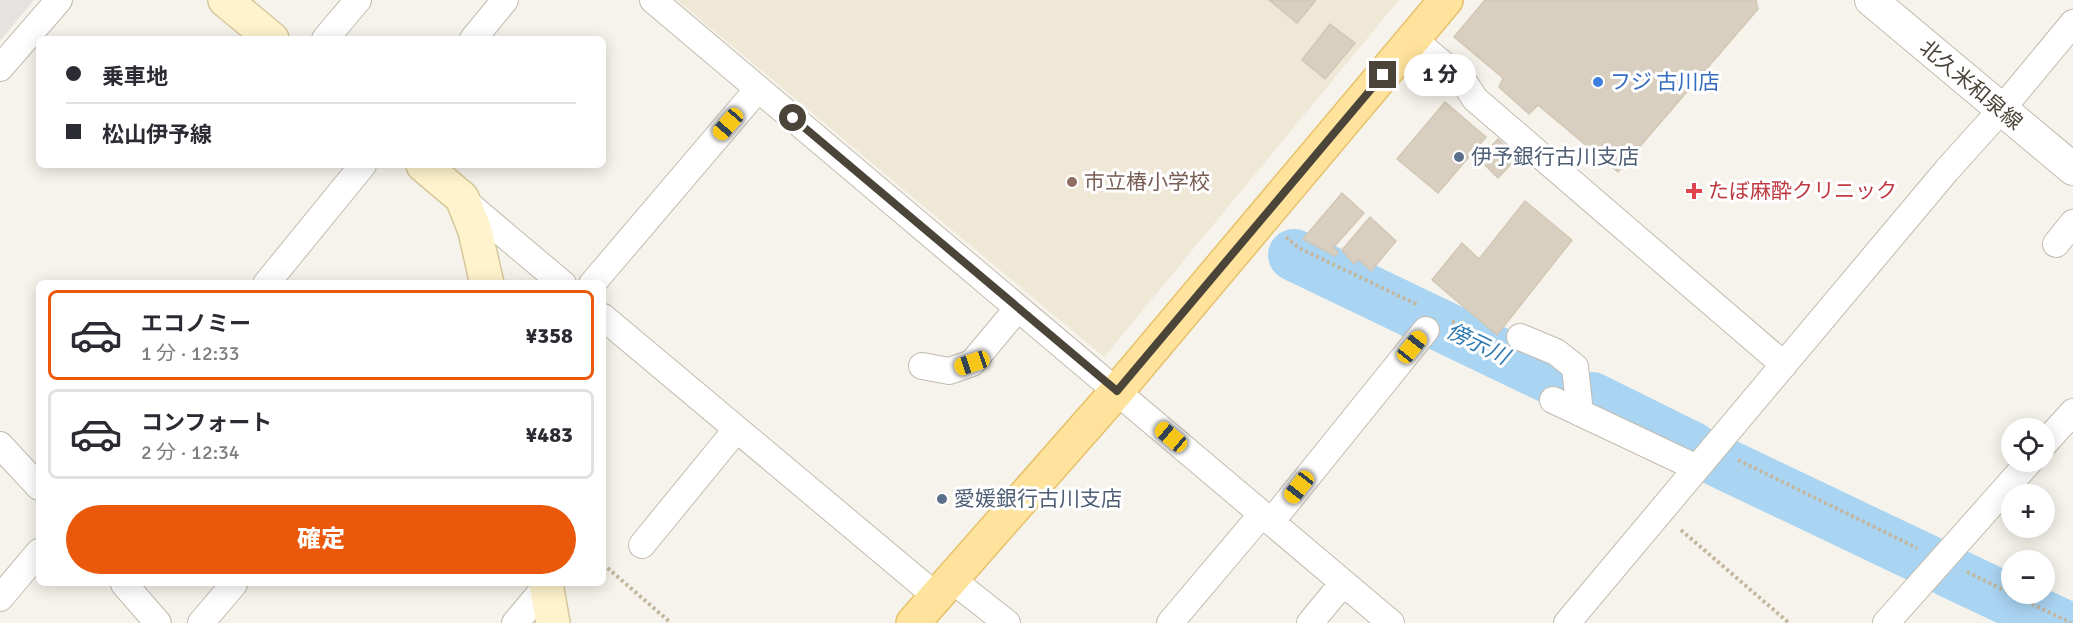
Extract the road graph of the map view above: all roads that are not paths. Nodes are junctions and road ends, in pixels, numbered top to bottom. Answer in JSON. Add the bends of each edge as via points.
{"nodes":[{"id":1,"x":58,"y":0,"type":"edge"},
{"id":2,"x":225,"y":0,"type":"edge"},
{"id":3,"x":358,"y":0,"type":"edge"},
{"id":4,"x":505,"y":0,"type":"edge"},
{"id":5,"x":653,"y":0,"type":"edge"},
{"id":6,"x":1446,"y":0,"type":"edge"},
{"id":7,"x":1871,"y":0,"type":"edge"},
{"id":8,"x":2073,"y":23,"type":"edge"},
{"id":9,"x":268,"y":36,"type":"edge"},
{"id":10,"x":328,"y":36,"type":"edge"},
{"id":11,"x":475,"y":36,"type":"edge"},
{"id":12,"x":1413,"y":39,"type":"junction"},
{"id":13,"x":0,"y":68,"type":"edge"},
{"id":14,"x":758,"y":89,"type":"junction"},
{"id":15,"x":2001,"y":110,"type":"junction"},
{"id":16,"x":361,"y":168,"type":"edge"},
{"id":17,"x":427,"y":168,"type":"edge"},
{"id":18,"x":2073,"y":169,"type":"edge"},
{"id":19,"x":462,"y":198,"type":"junction"},
{"id":20,"x":2073,"y":224,"type":"edge"},
{"id":21,"x":2056,"y":244,"type":"dead end"},
{"id":22,"x":269,"y":280,"type":"edge"},
{"id":23,"x":486,"y":280,"type":"edge"},
{"id":24,"x":558,"y":280,"type":"edge"},
{"id":25,"x":595,"y":280,"type":"edge"},
{"id":26,"x":1018,"y":308,"type":"junction"},
{"id":27,"x":606,"y":320,"type":"edge"},
{"id":28,"x":1426,"y":330,"type":"dead end"},
{"id":29,"x":1520,"y":338,"type":"dead end"},
{"id":30,"x":1784,"y":365,"type":"junction"},
{"id":31,"x":922,"y":366,"type":"dead end"},
{"id":32,"x":1117,"y":391,"type":"junction"},
{"id":33,"x":1553,"y":400,"type":"dead end"},
{"id":34,"x":2073,"y":412,"type":"edge"},
{"id":35,"x":1580,"y":413,"type":"junction"},
{"id":36,"x":736,"y":430,"type":"junction"},
{"id":37,"x":2055,"y":432,"type":"edge"},
{"id":38,"x":0,"y":445,"type":"edge"},
{"id":39,"x":1697,"y":468,"type":"junction"},
{"id":40,"x":2020,"y":472,"type":"edge"},
{"id":41,"x":36,"y":484,"type":"edge"},
{"id":42,"x":1267,"y":518,"type":"junction"},
{"id":43,"x":642,"y":545,"type":"dead end"},
{"id":44,"x":36,"y":556,"type":"edge"},
{"id":45,"x":1343,"y":583,"type":"junction"},
{"id":46,"x":126,"y":586,"type":"edge"},
{"id":47,"x":232,"y":586,"type":"edge"},
{"id":48,"x":544,"y":586,"type":"edge"},
{"id":49,"x":546,"y":586,"type":"edge"},
{"id":50,"x":943,"y":588,"type":"junction"},
{"id":51,"x":0,"y":598,"type":"edge"},
{"id":52,"x":158,"y":623,"type":"edge"},
{"id":53,"x":201,"y":623,"type":"edge"},
{"id":54,"x":515,"y":623,"type":"edge"},
{"id":55,"x":553,"y":623,"type":"edge"},
{"id":56,"x":913,"y":623,"type":"edge"},
{"id":57,"x":1007,"y":623,"type":"edge"},
{"id":58,"x":1170,"y":623,"type":"edge"},
{"id":59,"x":1310,"y":623,"type":"edge"},
{"id":60,"x":1391,"y":623,"type":"edge"},
{"id":61,"x":1567,"y":623,"type":"edge"},
{"id":62,"x":1886,"y":623,"type":"edge"}],
"edges":[{"from":1,"to":13,"type":"street"},
{"from":2,"to":9,"type":"main road"},
{"from":3,"to":10,"type":"street"},
{"from":4,"to":11,"type":"street"},
{"from":5,"to":14,"type":"street"},
{"from":6,"to":12,"type":"main road"},
{"from":7,"to":15,"type":"street","name":"北久米和泉線"},
{"from":8,"to":15,"type":"street"},
{"from":12,"to":30,"type":"street","via":[[1464,82],[1475,99]]},
{"from":12,"to":32,"type":"main road"},
{"from":14,"to":25,"type":"street"},
{"from":14,"to":26,"type":"street"},
{"from":15,"to":18,"type":"street","name":"北久米和泉線"},
{"from":15,"to":30,"type":"street"},
{"from":16,"to":22,"type":"street"},
{"from":17,"to":19,"type":"main road"},
{"from":19,"to":23,"type":"main road","via":[[475,231]]},
{"from":19,"to":24,"type":"street"},
{"from":20,"to":21,"type":"street"},
{"from":26,"to":31,"type":"street","via":[[972,363],[949,371]]},
{"from":26,"to":32,"type":"street"},
{"from":27,"to":36,"type":"street"},
{"from":28,"to":42,"type":"street"},
{"from":29,"to":35,"type":"street","via":[[1556,352],[1575,367]]},
{"from":30,"to":39,"type":"street"},
{"from":32,"to":42,"type":"street"},
{"from":32,"to":50,"type":"main road"},
{"from":33,"to":35,"type":"street"},
{"from":34,"to":37,"type":"street"},
{"from":35,"to":39,"type":"street"},
{"from":36,"to":43,"type":"street"},
{"from":36,"to":50,"type":"street"},
{"from":38,"to":41,"type":"street"},
{"from":39,"to":61,"type":"street"},
{"from":40,"to":62,"type":"street"},
{"from":42,"to":45,"type":"street"},
{"from":42,"to":58,"type":"street"},
{"from":44,"to":51,"type":"street"},
{"from":45,"to":59,"type":"street"},
{"from":45,"to":60,"type":"street"},
{"from":46,"to":52,"type":"street"},
{"from":47,"to":53,"type":"street"},
{"from":48,"to":54,"type":"street"},
{"from":49,"to":55,"type":"main road"},
{"from":50,"to":56,"type":"main road"},
{"from":50,"to":57,"type":"street"}]}
